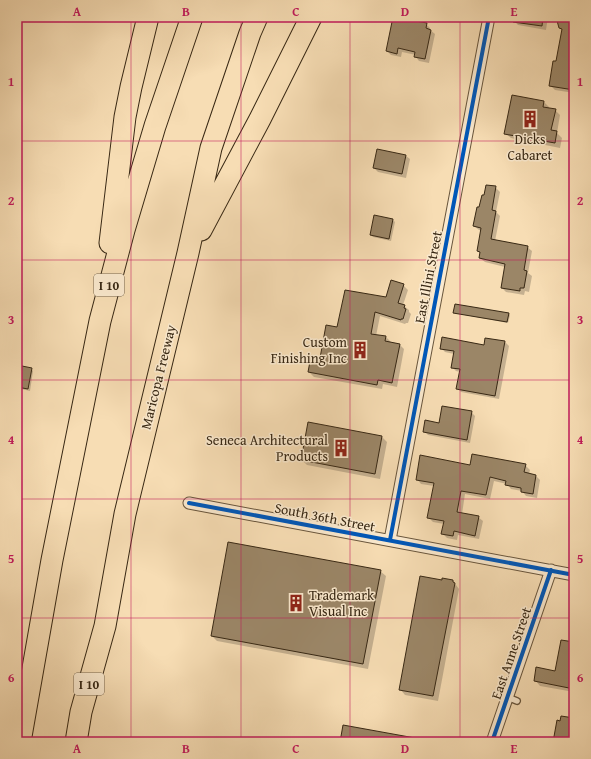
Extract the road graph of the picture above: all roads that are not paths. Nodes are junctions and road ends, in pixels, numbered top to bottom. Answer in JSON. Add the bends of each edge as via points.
{"nodes":[{"id":1,"x":148,"y":17,"type":"edge"},
{"id":2,"x":192,"y":17,"type":"edge"},
{"id":3,"x":257,"y":17,"type":"edge"},
{"id":4,"x":311,"y":17,"type":"edge"},
{"id":5,"x":488,"y":17,"type":"edge"},
{"id":6,"x":188,"y":253,"type":"junction"},
{"id":7,"x":103,"y":309,"type":"junction"},
{"id":8,"x":190,"y":503,"type":"dead end"},
{"id":9,"x":390,"y":540,"type":"junction"},
{"id":10,"x":551,"y":570,"type":"junction"},
{"id":11,"x":574,"y":575,"type":"edge"},
{"id":12,"x":105,"y":626,"type":"junction"},
{"id":13,"x":20,"y":742,"type":"edge"},
{"id":14,"x":76,"y":742,"type":"edge"},
{"id":15,"x":90,"y":742,"type":"edge"},
{"id":16,"x":492,"y":742,"type":"edge"}],
"edges":[{"from":1,"to":7,"type":"highway","via":[[125,117]]},
{"from":2,"to":7,"type":"highway","number":"I 10","via":[[154,126]]},
{"from":3,"to":6,"type":"highway","name":"Maricopa Freeway","number":"I 10","via":[[211,148]]},
{"from":4,"to":6,"type":"highway"},
{"from":5,"to":9,"type":"street","name":"East Illini Street"},
{"from":6,"to":12,"type":"highway","name":"Maricopa Freeway","number":"I 10","via":[[125,514]]},
{"from":7,"to":13,"type":"highway","number":"I 10","via":[[52,560]]},
{"from":8,"to":9,"type":"street","name":"South 36th Street"},
{"from":9,"to":10,"type":"street","name":"South 36th Street"},
{"from":10,"to":11,"type":"street","name":"South 36th Street"},
{"from":10,"to":16,"type":"street","name":"East Anne Street","via":[[512,699]]},
{"from":12,"to":14,"type":"highway","name":"Maricopa Freeway","number":"I 10","via":[[81,712]]},
{"from":12,"to":15,"type":"highway"}]}
